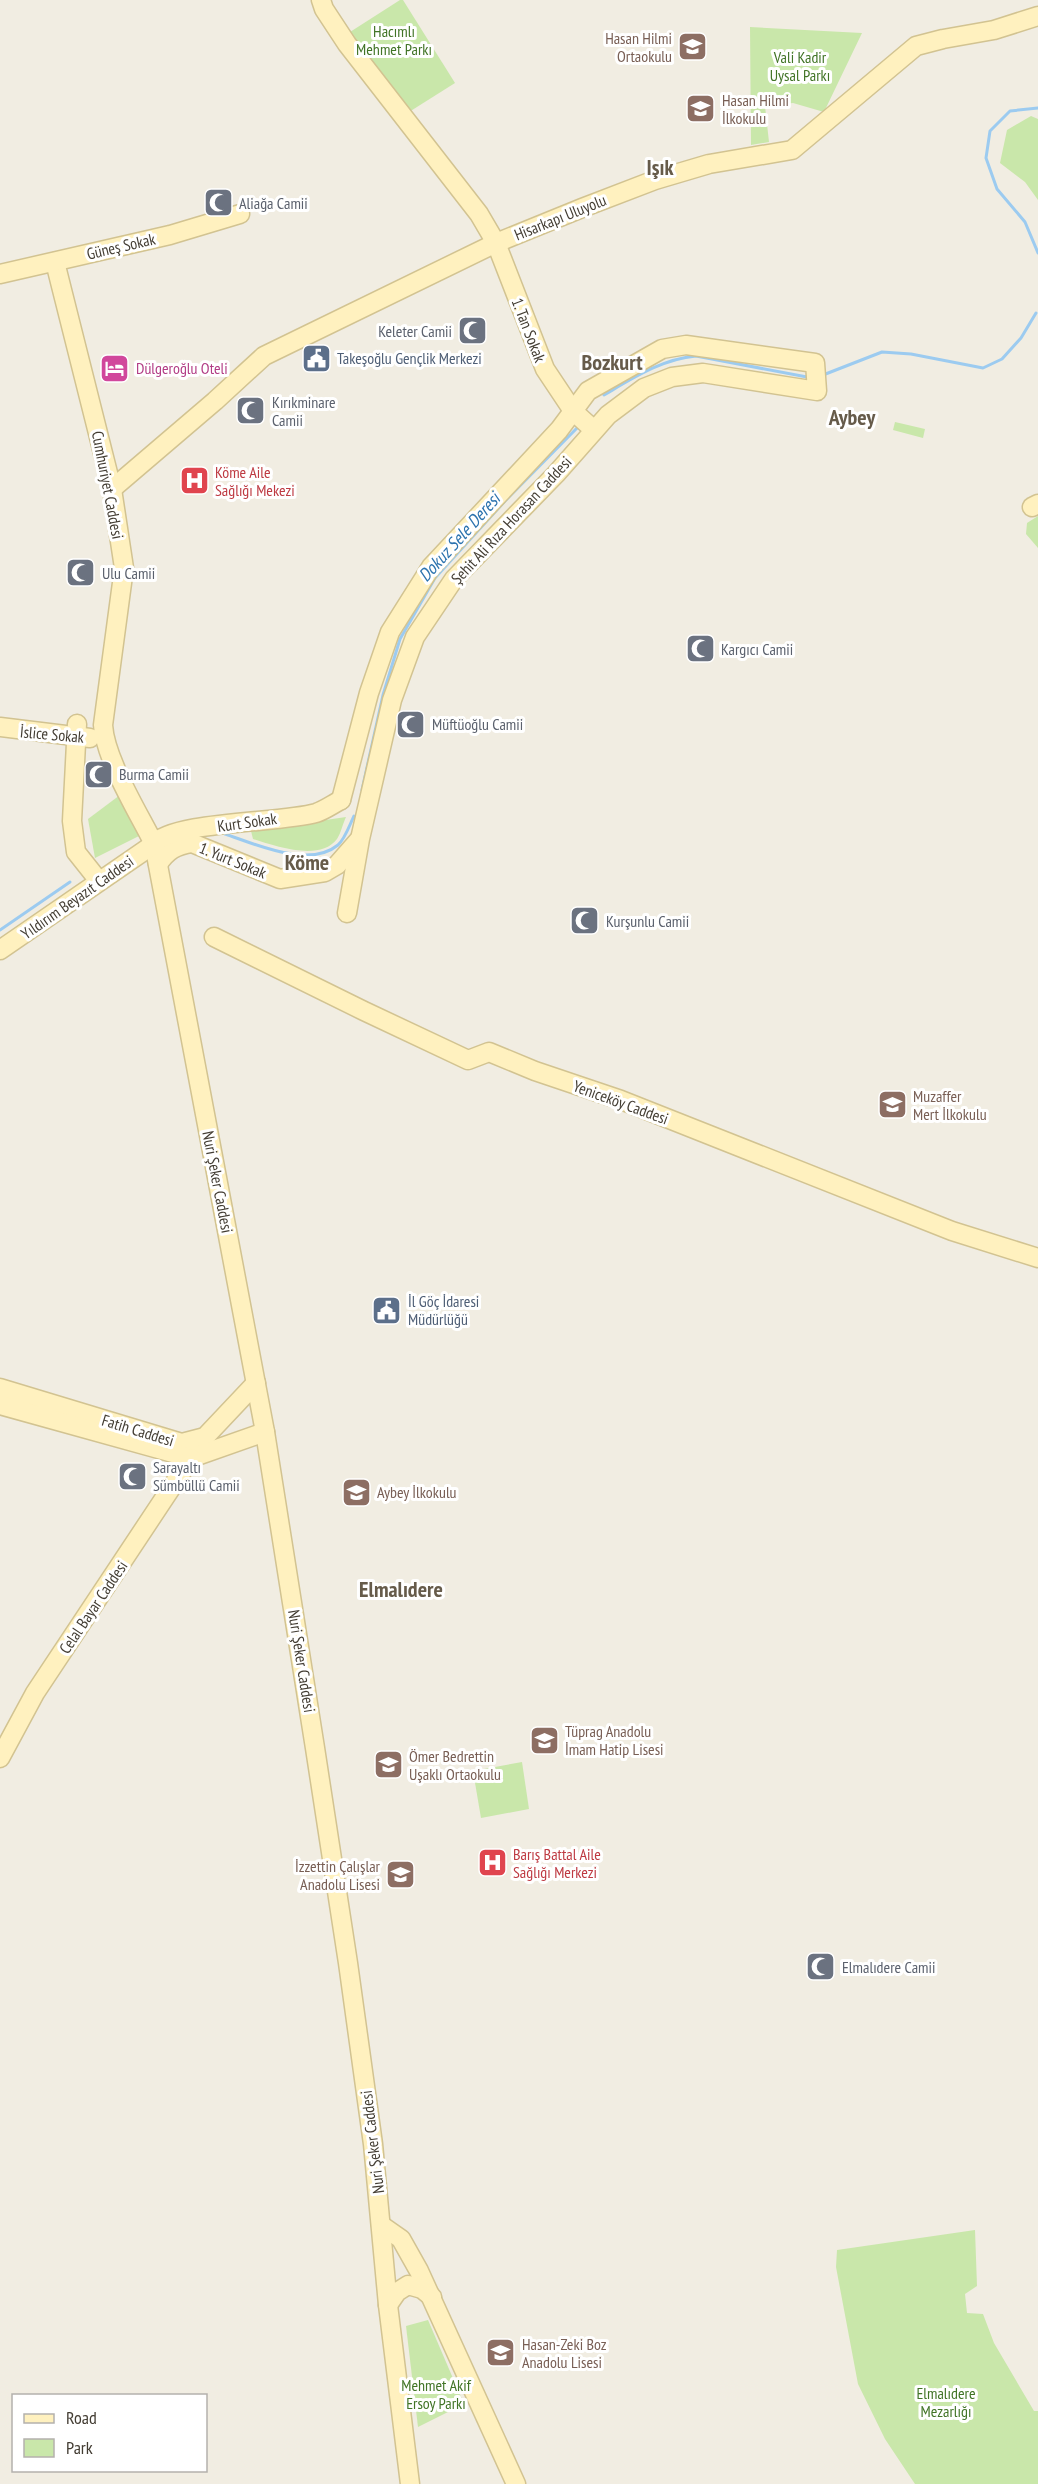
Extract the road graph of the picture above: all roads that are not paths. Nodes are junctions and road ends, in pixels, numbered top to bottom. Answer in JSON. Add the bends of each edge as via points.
{"nodes":[{"id":1,"x":321,"y":0,"type":"edge"},
{"id":2,"x":1038,"y":16,"type":"edge"},
{"id":3,"x":240,"y":214,"type":"dead end"},
{"id":4,"x":496,"y":243,"type":"junction"},
{"id":5,"x":55,"y":262,"type":"junction"},
{"id":6,"x":0,"y":274,"type":"edge"},
{"id":7,"x":588,"y":391,"type":"junction"},
{"id":8,"x":573,"y":411,"type":"junction"},
{"id":9,"x":608,"y":415,"type":"junction"},
{"id":10,"x":594,"y":430,"type":"junction"},
{"id":11,"x":112,"y":489,"type":"junction"},
{"id":12,"x":0,"y":722,"type":"edge"},
{"id":13,"x":0,"y":728,"type":"edge"},
{"id":14,"x":78,"y":730,"type":"junction"},
{"id":15,"x":104,"y":732,"type":"junction"},
{"id":16,"x":341,"y":800,"type":"junction"},
{"id":17,"x":368,"y":808,"type":"junction"},
{"id":18,"x":192,"y":836,"type":"junction"},
{"id":19,"x":360,"y":839,"type":"junction"},
{"id":20,"x":154,"y":843,"type":"junction"},
{"id":21,"x":158,"y":864,"type":"junction"},
{"id":22,"x":99,"y":881,"type":"junction"},
{"id":23,"x":347,"y":913,"type":"dead end"},
{"id":24,"x":214,"y":937,"type":"dead end"},
{"id":25,"x":0,"y":950,"type":"edge"},
{"id":26,"x":1038,"y":1258,"type":"edge"},
{"id":27,"x":256,"y":1383,"type":"junction"},
{"id":28,"x":0,"y":1388,"type":"edge"},
{"id":29,"x":0,"y":1405,"type":"edge"},
{"id":30,"x":265,"y":1432,"type":"junction"},
{"id":31,"x":190,"y":1458,"type":"junction"},
{"id":32,"x":0,"y":1758,"type":"edge"},
{"id":33,"x":381,"y":2224,"type":"junction"},
{"id":34,"x":387,"y":2297,"type":"junction"},
{"id":35,"x":432,"y":2297,"type":"junction"},
{"id":36,"x":410,"y":2484,"type":"edge"},
{"id":37,"x":516,"y":2484,"type":"edge"}],
"edges":[{"from":1,"to":4,"type":"street","name":"1. Tan Sokak","via":[[346,44],[479,214]]},
{"from":2,"to":4,"type":"street","name":"Hisarkapı Uluyolu","via":[[994,30],[916,46],[792,150],[709,164],[655,180]]},
{"from":3,"to":5,"type":"street","name":"Güneş Sokak"},
{"from":4,"to":8,"type":"street","name":"1. Tan Sokak","via":[[545,369]]},
{"from":4,"to":11,"type":"street","name":"Hisarkapı Uluyolu","via":[[264,356]]},
{"from":5,"to":6,"type":"street","name":"Güneş Sokak"},
{"from":5,"to":11,"type":"street","name":"Cumhuriyet Caddesi"},
{"from":7,"to":8,"type":"street","name":"Şehit Ali Rıza Horasan Caddesi"},
{"from":7,"to":9,"type":"street"},
{"from":7,"to":9,"type":"street","name":"Şehit Ali Rıza Horasan Caddesi","via":[[662,349],[686,345],[815,363],[817,392],[703,373],[672,377],[644,388]]},
{"from":8,"to":10,"type":"street","name":"1. Tan Sokak"},
{"from":8,"to":16,"type":"street","name":"Şehit Ali Rıza Horasan Caddesi","via":[[431,567],[390,632],[369,693]]},
{"from":9,"to":10,"type":"street","name":"Şehit Ali Rıza Horasan Caddesi"},
{"from":10,"to":17,"type":"street","name":"Şehit Ali Rıza Horasan Caddesi","via":[[454,579],[416,637],[392,700]]},
{"from":11,"to":15,"type":"street","name":"Cumhuriyet Caddesi","via":[[124,568]]},
{"from":12,"to":14,"type":"street","name":"İslice Sokak"},
{"from":13,"to":14,"type":"street","name":"İslice Sokak"},
{"from":14,"to":15,"type":"street","name":"İslice Sokak"},
{"from":14,"to":22,"type":"street","via":[[72,789],[76,852]]},
{"from":15,"to":20,"type":"street","via":[[128,793]]},
{"from":16,"to":17,"type":"street"},
{"from":16,"to":18,"type":"street","name":"Kurt Sokak","via":[[317,813]]},
{"from":17,"to":19,"type":"street","name":"Şehit Ali Rıza Horasan Caddesi"},
{"from":18,"to":19,"type":"street","name":"1. Yurt Sokak","via":[[280,879],[325,872],[337,866]]},
{"from":18,"to":20,"type":"street","name":"Kurt Sokak","via":[[159,837]]},
{"from":18,"to":21,"type":"street","name":"1. Yurt Sokak","via":[[167,851]]},
{"from":19,"to":23,"type":"street","name":"Şehit Ali Rıza Horasan Caddesi"},
{"from":20,"to":21,"type":"street","name":"Nuri Şeker Caddesi"},
{"from":20,"to":22,"type":"street","name":"Yıldırım Beyazıt Caddesi"},
{"from":21,"to":27,"type":"street","name":"Nuri Şeker Caddesi"},
{"from":22,"to":25,"type":"street","name":"Yıldırım Beyazıt Caddesi"},
{"from":24,"to":26,"type":"street","name":"Yeniceköy Caddesi","via":[[468,1060],[489,1052],[952,1231]]},
{"from":27,"to":28,"type":"street","name":"Fatih Caddesi","via":[[206,1437],[182,1443]]},
{"from":27,"to":30,"type":"street","name":"Nuri Şeker Caddesi"},
{"from":29,"to":31,"type":"street","name":"Fatih Caddesi"},
{"from":30,"to":31,"type":"street","name":"Fatih Caddesi"},
{"from":30,"to":33,"type":"street","name":"Nuri Şeker Caddesi","via":[[346,1945]]},
{"from":31,"to":32,"type":"street","name":"Celal Bayar Caddesi","via":[[35,1693]]},
{"from":33,"to":34,"type":"street","name":"Nuri Şeker Caddesi"},
{"from":33,"to":35,"type":"street","via":[[401,2239]]},
{"from":34,"to":35,"type":"street","via":[[408,2285]]},
{"from":34,"to":36,"type":"street","name":"Nuri Şeker Caddesi"},
{"from":35,"to":37,"type":"street"}]}
